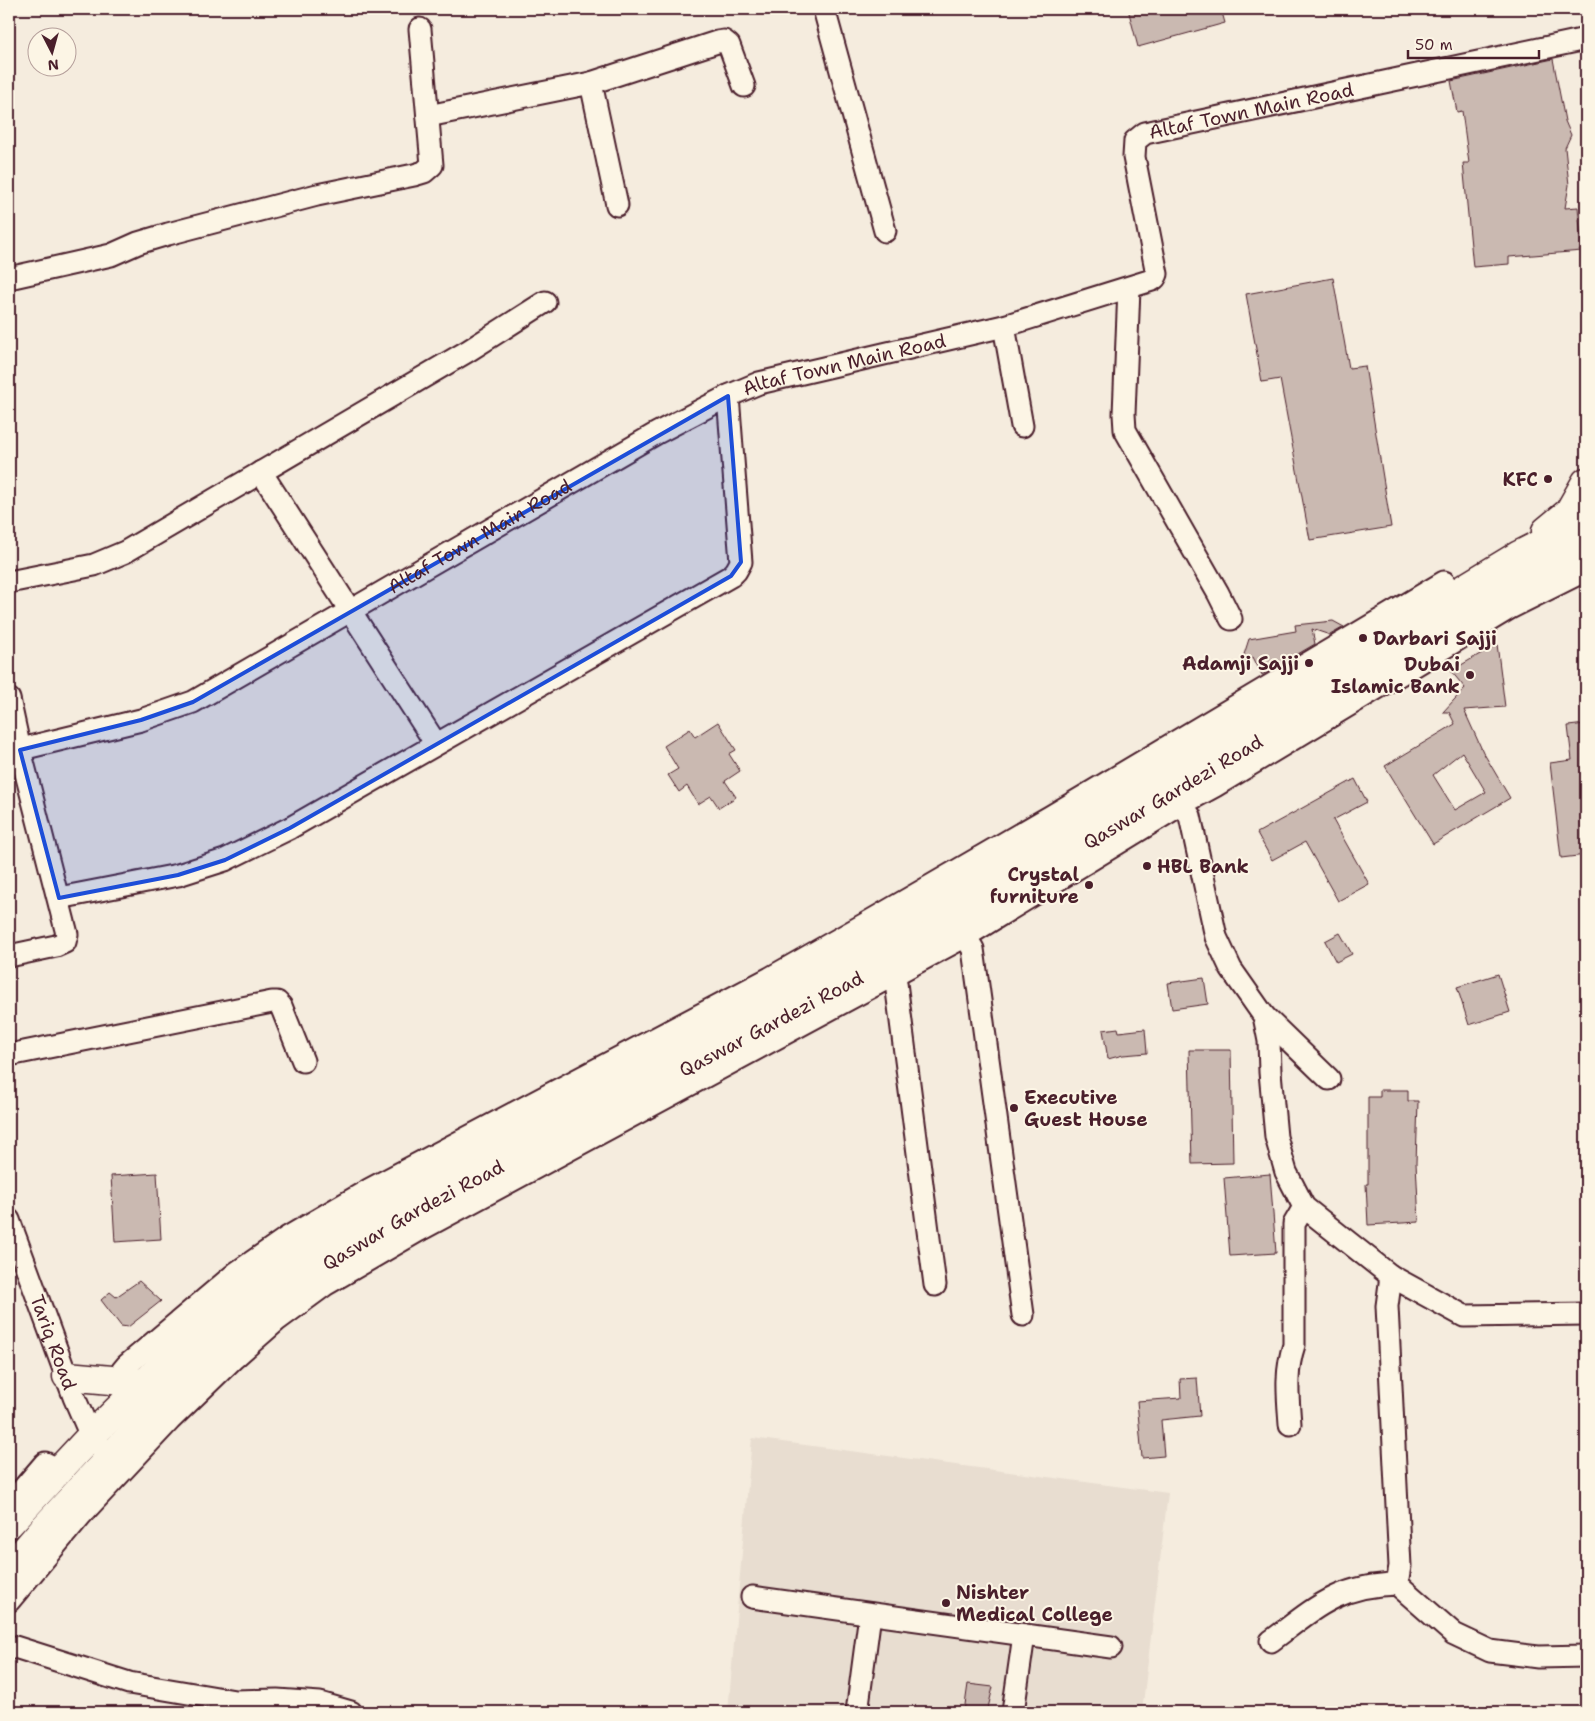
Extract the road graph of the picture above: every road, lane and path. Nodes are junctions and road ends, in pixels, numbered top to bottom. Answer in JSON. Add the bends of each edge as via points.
{"nodes":[{"id":1,"x":824,"y":9,"type":"edge"},
{"id":2,"x":420,"y":29,"type":"dead end"},
{"id":3,"x":1586,"y":39,"type":"edge"},
{"id":4,"x":591,"y":83,"type":"junction"},
{"id":5,"x":744,"y":86,"type":"dead end"},
{"id":6,"x":428,"y":116,"type":"junction"},
{"id":7,"x":618,"y":205,"type":"dead end"},
{"id":8,"x":885,"y":231,"type":"dead end"},
{"id":9,"x":9,"y":278,"type":"edge"},
{"id":10,"x":1129,"y":288,"type":"junction"},
{"id":11,"x":545,"y":302,"type":"dead end"},
{"id":12,"x":1004,"y":326,"type":"junction"},
{"id":13,"x":728,"y":396,"type":"junction"},
{"id":14,"x":1022,"y":426,"type":"dead end"},
{"id":15,"x":260,"y":472,"type":"junction"},
{"id":16,"x":1586,"y":482,"type":"edge"},
{"id":17,"x":1586,"y":519,"type":"edge"},
{"id":18,"x":1586,"y":544,"type":"edge"},
{"id":19,"x":1518,"y":555,"type":"junction"},
{"id":20,"x":1586,"y":570,"type":"edge"},
{"id":21,"x":9,"y":582,"type":"edge"},
{"id":22,"x":351,"y":612,"type":"junction"},
{"id":23,"x":1231,"y":619,"type":"dead end"},
{"id":24,"x":9,"y":699,"type":"edge"},
{"id":25,"x":436,"y":744,"type":"junction"},
{"id":26,"x":14,"y":751,"type":"edge"},
{"id":27,"x":1182,"y":804,"type":"junction"},
{"id":28,"x":1151,"y":814,"type":"junction"},
{"id":29,"x":59,"y":898,"type":"junction"},
{"id":30,"x":960,"y":928,"type":"junction"},
{"id":31,"x":9,"y":956,"type":"edge"},
{"id":32,"x":895,"y":975,"type":"junction"},
{"id":33,"x":1264,"y":1016,"type":"junction"},
{"id":34,"x":9,"y":1055,"type":"edge"},
{"id":35,"x":303,"y":1061,"type":"dead end"},
{"id":36,"x":1329,"y":1079,"type":"dead end"},
{"id":37,"x":1304,"y":1207,"type":"junction"},
{"id":38,"x":9,"y":1220,"type":"edge"},
{"id":39,"x":1391,"y":1276,"type":"junction"},
{"id":40,"x":935,"y":1285,"type":"dead end"},
{"id":41,"x":1586,"y":1314,"type":"edge"},
{"id":42,"x":1022,"y":1315,"type":"dead end"},
{"id":43,"x":235,"y":1342,"type":"junction"},
{"id":44,"x":66,"y":1376,"type":"junction"},
{"id":45,"x":134,"y":1382,"type":"junction"},
{"id":46,"x":1290,"y":1424,"type":"dead end"},
{"id":47,"x":91,"y":1436,"type":"junction"},
{"id":48,"x":110,"y":1457,"type":"junction"},
{"id":49,"x":59,"y":1470,"type":"junction"},
{"id":50,"x":9,"y":1505,"type":"edge"},
{"id":51,"x":9,"y":1524,"type":"edge"},
{"id":52,"x":9,"y":1569,"type":"edge"},
{"id":53,"x":1397,"y":1584,"type":"junction"},
{"id":54,"x":752,"y":1598,"type":"dead end"},
{"id":55,"x":9,"y":1601,"type":"edge"},
{"id":56,"x":870,"y":1614,"type":"junction"},
{"id":57,"x":1024,"y":1635,"type":"junction"},
{"id":58,"x":1271,"y":1641,"type":"dead end"},
{"id":59,"x":1111,"y":1647,"type":"dead end"},
{"id":60,"x":9,"y":1649,"type":"edge"},
{"id":61,"x":1586,"y":1656,"type":"edge"},
{"id":62,"x":352,"y":1712,"type":"edge"},
{"id":63,"x":857,"y":1712,"type":"edge"},
{"id":64,"x":1013,"y":1712,"type":"edge"}],
"edges":[{"from":1,"to":8,"type":"street"},
{"from":2,"to":6,"type":"street"},
{"from":3,"to":10,"type":"street","name":"Altaf Town Main Road","via":[[1145,134],[1135,141],[1134,158],[1157,274],[1152,280]]},
{"from":4,"to":5,"type":"street","via":[[724,41],[729,45]]},
{"from":4,"to":6,"type":"street"},
{"from":4,"to":7,"type":"street"},
{"from":6,"to":9,"type":"street","via":[[432,165],[414,176],[316,194],[168,234],[111,255]]},
{"from":10,"to":12,"type":"street","name":"Altaf Town Main Road"},
{"from":10,"to":23,"type":"street","via":[[1125,430]]},
{"from":11,"to":15,"type":"street","via":[[468,351]]},
{"from":12,"to":13,"type":"street","name":"Altaf Town Main Road","via":[[759,383]]},
{"from":12,"to":14,"type":"street"},
{"from":13,"to":22,"type":"street","name":"Altaf Town Main Road","via":[[657,433]]},
{"from":13,"to":25,"type":"street","via":[[741,562],[736,571]]},
{"from":15,"to":21,"type":"street","via":[[125,552],[94,565]]},
{"from":15,"to":22,"type":"street"},
{"from":16,"to":19,"type":"main road","via":[[1569,512]]},
{"from":17,"to":19,"type":"main road"},
{"from":18,"to":28,"type":"main road","name":"Qaswar Gardezi Road"},
{"from":19,"to":45,"type":"main road","via":[[1259,713],[358,1220],[267,1275]]},
{"from":20,"to":27,"type":"street","via":[[1510,608]]},
{"from":22,"to":25,"type":"street"},
{"from":22,"to":26,"type":"street","name":"Altaf Town Main Road","via":[[193,702],[140,720]]},
{"from":24,"to":26,"type":"street"},
{"from":25,"to":29,"type":"street","via":[[290,828],[225,860],[178,875]]},
{"from":26,"to":29,"type":"street"},
{"from":27,"to":28,"type":"street"},
{"from":27,"to":33,"type":"street","via":[[1190,816],[1216,937],[1231,970]]},
{"from":28,"to":30,"type":"main road","name":"Qaswar Gardezi Road"},
{"from":29,"to":31,"type":"street","via":[[67,934],[64,942]]},
{"from":30,"to":32,"type":"street"},
{"from":30,"to":42,"type":"street","via":[[973,950]]},
{"from":30,"to":43,"type":"main road","name":"Qaswar Gardezi Road","via":[[869,972],[412,1212],[312,1272]]},
{"from":32,"to":40,"type":"street"},
{"from":32,"to":43,"type":"street","via":[[418,1231],[326,1285],[276,1321]]},
{"from":33,"to":36,"type":"street"},
{"from":33,"to":37,"type":"street","via":[[1269,1041],[1276,1137],[1286,1172]]},
{"from":34,"to":35,"type":"street","via":[[277,1002]]},
{"from":37,"to":39,"type":"street"},
{"from":37,"to":46,"type":"street","via":[[1294,1224],[1294,1345],[1287,1378]]},
{"from":38,"to":44,"type":"street","name":"Tariq Road"},
{"from":39,"to":41,"type":"street","via":[[1464,1316]]},
{"from":39,"to":53,"type":"street","via":[[1387,1306],[1400,1566]]},
{"from":43,"to":48,"type":"main road","name":"Qaswar Gardezi Road"},
{"from":43,"to":55,"type":"street"},
{"from":44,"to":45,"type":"main road"},
{"from":44,"to":47,"type":"street","name":"Tariq Road"},
{"from":45,"to":47,"type":"main road"},
{"from":47,"to":48,"type":"street","name":"Tariq Road"},
{"from":47,"to":49,"type":"main road"},
{"from":48,"to":52,"type":"main road","name":"Qaswar Gardezi Road"},
{"from":49,"to":50,"type":"street","via":[[45,1463]]},
{"from":49,"to":51,"type":"main road"},
{"from":53,"to":58,"type":"street","via":[[1351,1589],[1322,1603]]},
{"from":53,"to":61,"type":"street","via":[[1454,1634],[1490,1651],[1538,1657]]},
{"from":54,"to":56,"type":"street"},
{"from":56,"to":57,"type":"street"},
{"from":56,"to":63,"type":"street"},
{"from":57,"to":59,"type":"street"},
{"from":57,"to":64,"type":"street"},
{"from":60,"to":62,"type":"street","via":[[15,1647],[138,1684],[234,1701],[320,1703]]}]}
